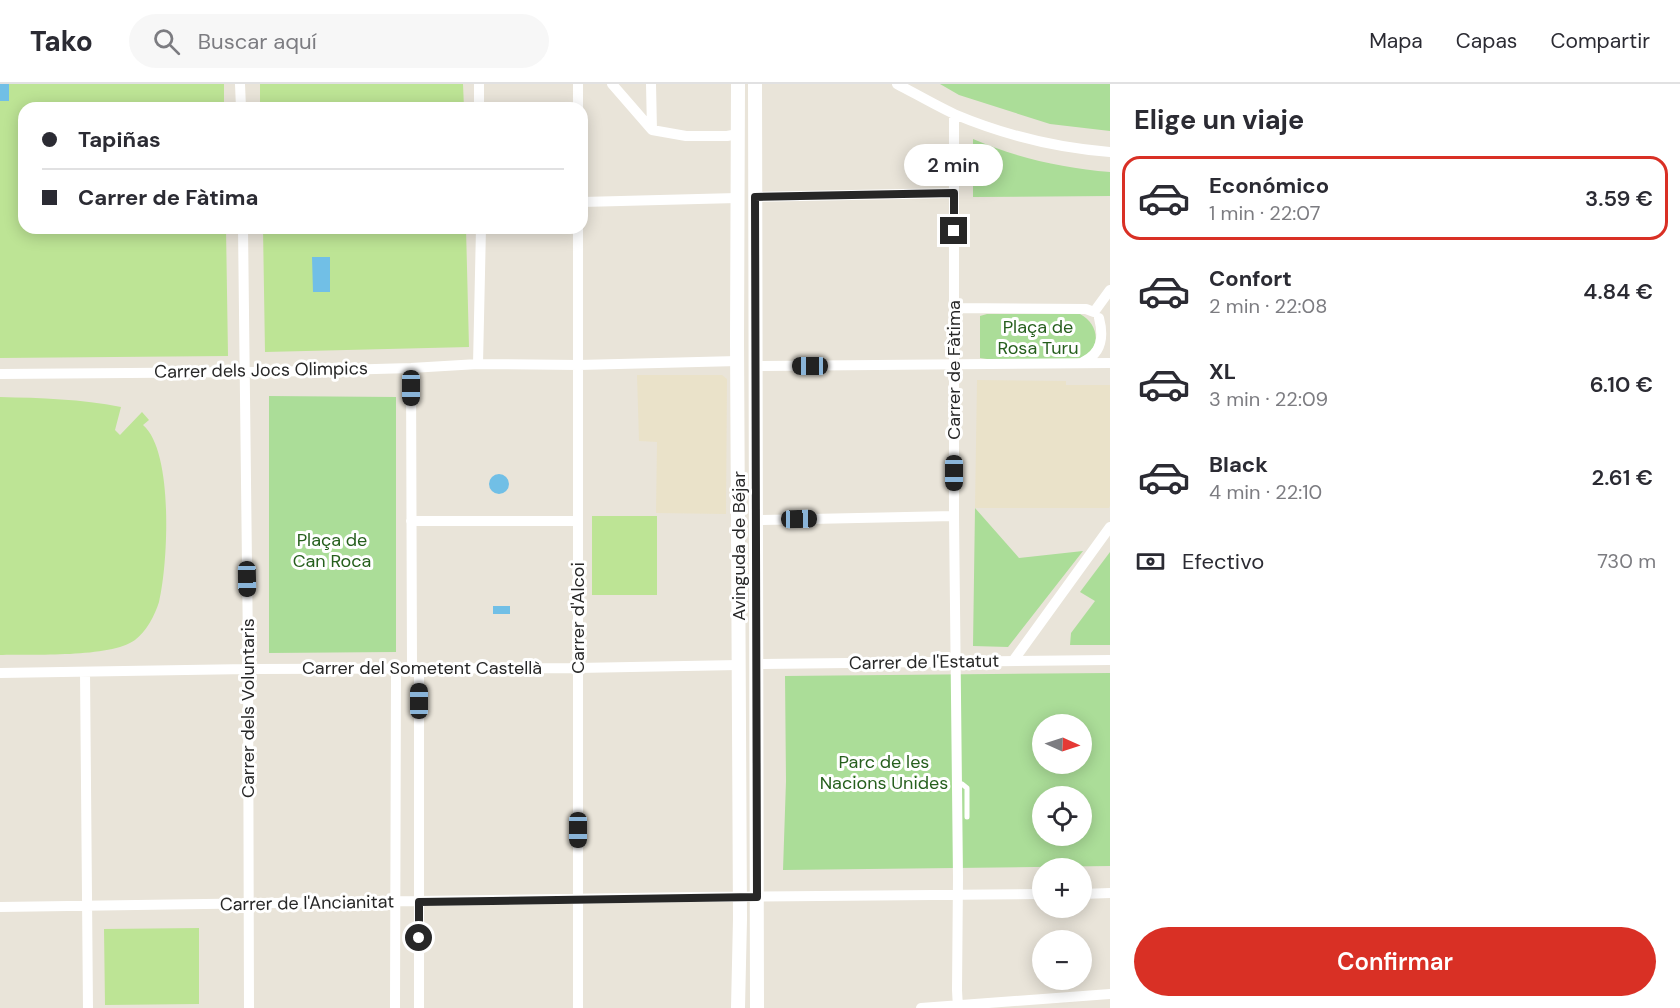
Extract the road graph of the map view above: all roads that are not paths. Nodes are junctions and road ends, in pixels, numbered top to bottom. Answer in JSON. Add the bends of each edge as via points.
{"nodes":[{"id":1,"x":240,"y":84,"type":"edge"},
{"id":2,"x":479,"y":84,"type":"edge"},
{"id":3,"x":578,"y":84,"type":"edge"},
{"id":4,"x":612,"y":84,"type":"edge"},
{"id":5,"x":651,"y":84,"type":"edge"},
{"id":6,"x":738,"y":84,"type":"edge"},
{"id":7,"x":748,"y":84,"type":"edge"},
{"id":8,"x":755,"y":84,"type":"edge"},
{"id":9,"x":897,"y":84,"type":"edge"},
{"id":10,"x":240,"y":102,"type":"edge"},
{"id":11,"x":480,"y":102,"type":"edge"},
{"id":12,"x":578,"y":102,"type":"edge"},
{"id":13,"x":755,"y":112,"type":"junction"},
{"id":14,"x":954,"y":114,"type":"junction"},
{"id":15,"x":652,"y":130,"type":"junction"},
{"id":16,"x":738,"y":134,"type":"junction"},
{"id":17,"x":1110,"y":152,"type":"edge"},
{"id":18,"x":954,"y":193,"type":"junction"},
{"id":19,"x":755,"y":197,"type":"junction"},
{"id":20,"x":737,"y":198,"type":"junction"},
{"id":21,"x":588,"y":202,"type":"edge"},
{"id":22,"x":243,"y":234,"type":"edge"},
{"id":23,"x":481,"y":234,"type":"edge"},
{"id":24,"x":578,"y":234,"type":"edge"},
{"id":25,"x":1110,"y":290,"type":"edge"},
{"id":26,"x":954,"y":308,"type":"junction"},
{"id":27,"x":1096,"y":315,"type":"junction"},
{"id":28,"x":1110,"y":327,"type":"edge"},
{"id":29,"x":738,"y":362,"type":"junction"},
{"id":30,"x":1080,"y":363,"type":"junction"},
{"id":31,"x":1110,"y":363,"type":"edge"},
{"id":32,"x":478,"y":364,"type":"junction"},
{"id":33,"x":954,"y":364,"type":"junction"},
{"id":34,"x":579,"y":365,"type":"junction"},
{"id":35,"x":756,"y":366,"type":"junction"},
{"id":36,"x":411,"y":368,"type":"junction"},
{"id":37,"x":245,"y":371,"type":"junction"},
{"id":38,"x":0,"y":374,"type":"edge"},
{"id":39,"x":954,"y":516,"type":"junction"},
{"id":40,"x":756,"y":520,"type":"junction"},
{"id":41,"x":411,"y":521,"type":"junction"},
{"id":42,"x":578,"y":521,"type":"junction"},
{"id":43,"x":1110,"y":527,"type":"edge"},
{"id":44,"x":1110,"y":660,"type":"edge"},
{"id":45,"x":1013,"y":661,"type":"junction"},
{"id":46,"x":956,"y":662,"type":"junction"},
{"id":47,"x":757,"y":664,"type":"junction"},
{"id":48,"x":739,"y":665,"type":"junction"},
{"id":49,"x":416,"y":668,"type":"junction"},
{"id":50,"x":577,"y":668,"type":"junction"},
{"id":51,"x":248,"y":669,"type":"junction"},
{"id":52,"x":396,"y":669,"type":"junction"},
{"id":53,"x":84,"y":672,"type":"junction"},
{"id":54,"x":0,"y":673,"type":"edge"},
{"id":55,"x":957,"y":783,"type":"junction"},
{"id":56,"x":967,"y":817,"type":"dead end"},
{"id":57,"x":1110,"y":893,"type":"edge"},
{"id":58,"x":958,"y":894,"type":"junction"},
{"id":59,"x":1032,"y":894,"type":"edge"},
{"id":60,"x":1092,"y":894,"type":"edge"},
{"id":61,"x":740,"y":897,"type":"junction"},
{"id":62,"x":757,"y":897,"type":"junction"},
{"id":63,"x":578,"y":899,"type":"junction"},
{"id":64,"x":395,"y":902,"type":"junction"},
{"id":65,"x":419,"y":902,"type":"junction"},
{"id":66,"x":249,"y":904,"type":"junction"},
{"id":67,"x":87,"y":906,"type":"junction"},
{"id":68,"x":0,"y":907,"type":"edge"},
{"id":69,"x":1104,"y":995,"type":"edge"},
{"id":70,"x":1068,"y":1003,"type":"edge"},
{"id":71,"x":958,"y":1007,"type":"edge"},
{"id":72,"x":88,"y":1008,"type":"edge"},
{"id":73,"x":249,"y":1008,"type":"edge"},
{"id":74,"x":395,"y":1008,"type":"edge"},
{"id":75,"x":420,"y":1008,"type":"edge"},
{"id":76,"x":578,"y":1008,"type":"edge"},
{"id":77,"x":738,"y":1008,"type":"edge"},
{"id":78,"x":757,"y":1008,"type":"edge"},
{"id":79,"x":921,"y":1008,"type":"edge"},
{"id":80,"x":1099,"y":1008,"type":"edge"}],
"edges":[{"from":1,"to":10,"type":"street"},
{"from":2,"to":11,"type":"street"},
{"from":3,"to":12,"type":"street"},
{"from":4,"to":15,"type":"street"},
{"from":5,"to":15,"type":"street"},
{"from":6,"to":16,"type":"main road","name":"Avinguda de Béjar"},
{"from":7,"to":13,"type":"main road","name":"Avinguda de Béjar"},
{"from":8,"to":13,"type":"main road","name":"Avinguda de Béjar"},
{"from":9,"to":14,"type":"street"},
{"from":13,"to":19,"type":"main road","name":"Avinguda de Béjar"},
{"from":14,"to":17,"type":"street","via":[[1040,142]]},
{"from":14,"to":18,"type":"street","name":"Carrer de Fàtima"},
{"from":15,"to":16,"type":"street","via":[[686,136]]},
{"from":16,"to":20,"type":"main road","name":"Avinguda de Béjar"},
{"from":18,"to":19,"type":"street"},
{"from":18,"to":26,"type":"street","name":"Carrer de Fàtima"},
{"from":19,"to":20,"type":"main road"},
{"from":19,"to":35,"type":"main road","name":"Avinguda de Béjar"},
{"from":20,"to":21,"type":"street"},
{"from":20,"to":29,"type":"main road","name":"Avinguda de Béjar"},
{"from":22,"to":37,"type":"street","name":"Carrer dels Voluntaris"},
{"from":23,"to":32,"type":"street"},
{"from":24,"to":34,"type":"street","name":"Carrer d'Alcoi"},
{"from":25,"to":27,"type":"street"},
{"from":26,"to":27,"type":"street","via":[[1086,309]]},
{"from":26,"to":33,"type":"street","name":"Carrer de Fàtima"},
{"from":27,"to":28,"type":"street"},
{"from":27,"to":30,"type":"street","via":[[1102,335],[1099,348]]},
{"from":29,"to":34,"type":"street","name":"Carrer dels Jocs Olimpics"},
{"from":29,"to":48,"type":"main road","name":"Avinguda de Béjar"},
{"from":30,"to":31,"type":"street"},
{"from":30,"to":33,"type":"street"},
{"from":32,"to":34,"type":"street","name":"Carrer dels Jocs Olimpics"},
{"from":32,"to":36,"type":"street","name":"Carrer dels Jocs Olimpics"},
{"from":33,"to":35,"type":"street"},
{"from":33,"to":39,"type":"street","name":"Carrer de Fàtima"},
{"from":34,"to":42,"type":"street","name":"Carrer d'Alcoi"},
{"from":35,"to":40,"type":"main road","name":"Avinguda de Béjar"},
{"from":36,"to":37,"type":"street","name":"Carrer dels Jocs Olimpics"},
{"from":36,"to":41,"type":"street"},
{"from":37,"to":38,"type":"street","name":"Carrer dels Jocs Olimpics"},
{"from":37,"to":51,"type":"street","name":"Carrer dels Voluntaris"},
{"from":39,"to":40,"type":"street"},
{"from":39,"to":46,"type":"street","name":"Carrer de Fàtima"},
{"from":40,"to":47,"type":"main road","name":"Avinguda de Béjar"},
{"from":41,"to":42,"type":"street"},
{"from":41,"to":49,"type":"street"},
{"from":42,"to":50,"type":"street","name":"Carrer d'Alcoi"},
{"from":43,"to":45,"type":"street"},
{"from":44,"to":45,"type":"street","name":"Carrer de l'Estatut"},
{"from":45,"to":46,"type":"street","name":"Carrer de l'Estatut"},
{"from":46,"to":47,"type":"street","name":"Carrer de l'Estatut"},
{"from":46,"to":55,"type":"street","name":"Carrer de Fàtima"},
{"from":47,"to":48,"type":"main road","name":"Carrer de l'Estatut"},
{"from":47,"to":62,"type":"main road","name":"Avinguda de Béjar"},
{"from":48,"to":50,"type":"street","name":"Carrer del Sometent Castellà"},
{"from":48,"to":61,"type":"main road","name":"Avinguda de Béjar"},
{"from":49,"to":50,"type":"street","name":"Carrer del Sometent Castellà"},
{"from":49,"to":52,"type":"street","name":"Carrer del Sometent Castellà"},
{"from":49,"to":65,"type":"street"},
{"from":50,"to":63,"type":"street","name":"Carrer d'Alcoi"},
{"from":51,"to":52,"type":"street","name":"Carrer del Sometent Castellà"},
{"from":51,"to":53,"type":"street","name":"Carrer del Sometent Castellà"},
{"from":51,"to":66,"type":"street","name":"Carrer dels Voluntaris"},
{"from":52,"to":64,"type":"street"},
{"from":53,"to":54,"type":"street","name":"Carrer del Sometent Castellà"},
{"from":53,"to":67,"type":"street"},
{"from":55,"to":56,"type":"lane","via":[[967,788]]},
{"from":55,"to":58,"type":"street","name":"Carrer de Fàtima"},
{"from":57,"to":60,"type":"street"},
{"from":58,"to":59,"type":"street","name":"Carrer de l'Ancianitat"},
{"from":58,"to":62,"type":"street","name":"Carrer de l'Ancianitat"},
{"from":58,"to":71,"type":"street","name":"Carrer de Fàtima"},
{"from":61,"to":62,"type":"street","name":"Carrer de l'Ancianitat"},
{"from":61,"to":63,"type":"street","name":"Carrer de l'Ancianitat"},
{"from":61,"to":77,"type":"main road","name":"Avinguda de Béjar"},
{"from":62,"to":78,"type":"main road","name":"Avinguda de Béjar"},
{"from":63,"to":65,"type":"street","name":"Carrer de l'Ancianitat"},
{"from":63,"to":76,"type":"street","name":"Carrer d'Alcoi"},
{"from":64,"to":65,"type":"street","name":"Carrer de l'Ancianitat"},
{"from":64,"to":66,"type":"street","name":"Carrer de l'Ancianitat"},
{"from":64,"to":74,"type":"street"},
{"from":65,"to":75,"type":"street"},
{"from":66,"to":67,"type":"street","name":"Carrer de l'Ancianitat"},
{"from":66,"to":73,"type":"street","name":"Carrer dels Voluntaris"},
{"from":67,"to":68,"type":"street","name":"Carrer de l'Ancianitat"},
{"from":67,"to":72,"type":"street"},
{"from":69,"to":70,"type":"street"},
{"from":69,"to":80,"type":"street"},
{"from":70,"to":71,"type":"street"},
{"from":71,"to":79,"type":"street"}]}
